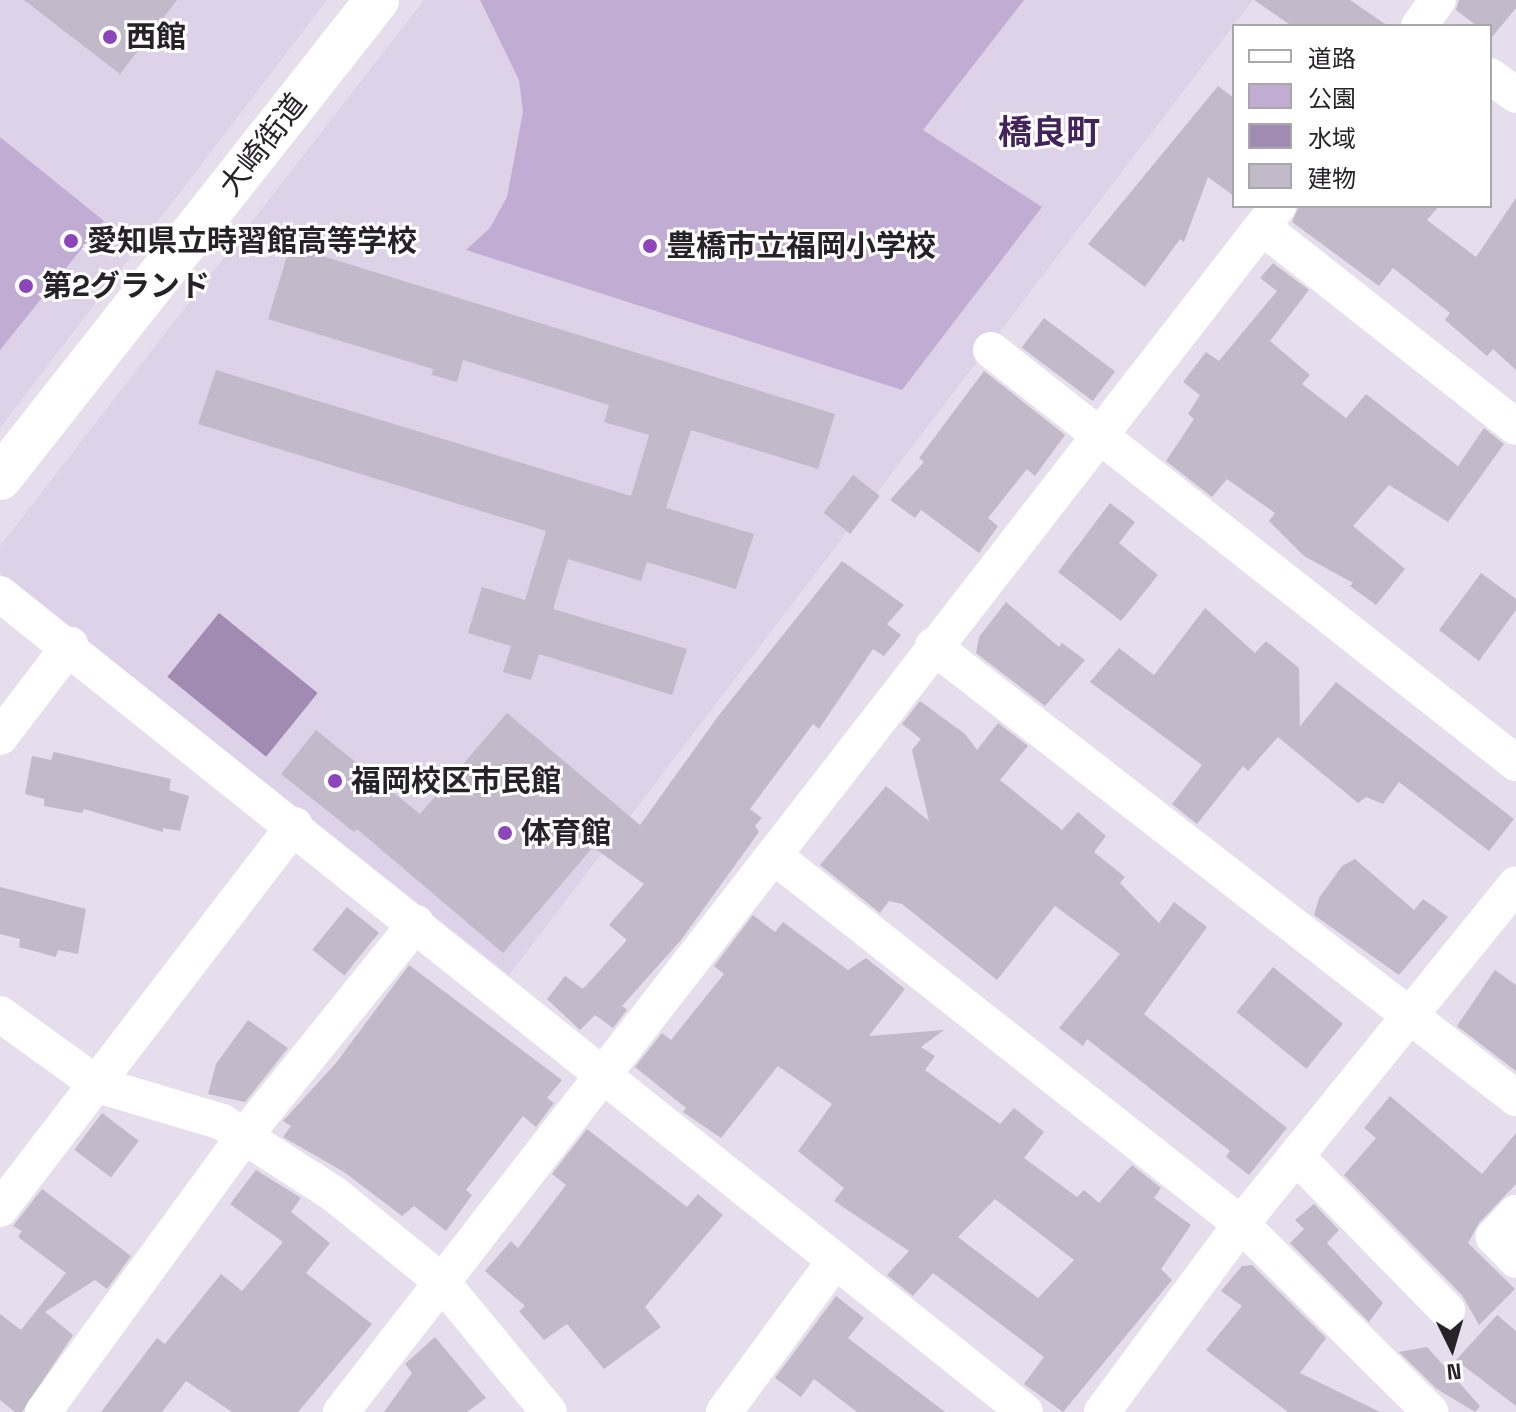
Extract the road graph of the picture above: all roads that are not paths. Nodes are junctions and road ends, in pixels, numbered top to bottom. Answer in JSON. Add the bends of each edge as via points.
{"nodes":[{"id":1,"x":377,"y":0,"type":"edge"},
{"id":2,"x":1492,"y":77,"type":"edge"},
{"id":3,"x":1516,"y":95,"type":"edge"},
{"id":4,"x":1270,"y":216,"type":"edge"},
{"id":5,"x":991,"y":350,"type":"dead end"},
{"id":6,"x":1516,"y":427,"type":"edge"},
{"id":7,"x":1098,"y":434,"type":"junction"},
{"id":8,"x":0,"y":478,"type":"edge"},
{"id":9,"x":0,"y":594,"type":"edge"},
{"id":10,"x":70,"y":645,"type":"junction"},
{"id":11,"x":933,"y":646,"type":"junction"},
{"id":12,"x":0,"y":737,"type":"edge"},
{"id":13,"x":1516,"y":763,"type":"edge"},
{"id":14,"x":295,"y":825,"type":"junction"},
{"id":15,"x":774,"y":856,"type":"junction"},
{"id":16,"x":1516,"y":884,"type":"edge"},
{"id":17,"x":416,"y":923,"type":"junction"},
{"id":18,"x":0,"y":1014,"type":"edge"},
{"id":19,"x":1411,"y":1014,"type":"junction"},
{"id":20,"x":601,"y":1075,"type":"junction"},
{"id":21,"x":98,"y":1085,"type":"junction"},
{"id":22,"x":1516,"y":1098,"type":"edge"},
{"id":23,"x":246,"y":1134,"type":"junction"},
{"id":24,"x":1296,"y":1156,"type":"junction"},
{"id":25,"x":5,"y":1193,"type":"edge"},
{"id":26,"x":1516,"y":1213,"type":"edge"},
{"id":27,"x":1241,"y":1224,"type":"junction"},
{"id":28,"x":1516,"y":1260,"type":"edge"},
{"id":29,"x":834,"y":1262,"type":"junction"},
{"id":30,"x":440,"y":1280,"type":"junction"},
{"id":31,"x":1447,"y":1310,"type":"dead end"},
{"id":32,"x":43,"y":1412,"type":"edge"},
{"id":33,"x":341,"y":1412,"type":"edge"},
{"id":34,"x":549,"y":1412,"type":"edge"},
{"id":35,"x":724,"y":1412,"type":"edge"},
{"id":36,"x":1025,"y":1412,"type":"edge"},
{"id":37,"x":1102,"y":1412,"type":"edge"},
{"id":38,"x":1430,"y":1412,"type":"edge"}],
"edges":[{"from":1,"to":8,"type":"main road","name":"大崎街道"},
{"from":2,"to":3,"type":"street"},
{"from":4,"to":6,"type":"street"},
{"from":4,"to":7,"type":"street"},
{"from":5,"to":7,"type":"street"},
{"from":7,"to":11,"type":"street"},
{"from":7,"to":13,"type":"street"},
{"from":9,"to":10,"type":"street"},
{"from":10,"to":12,"type":"street"},
{"from":10,"to":14,"type":"street"},
{"from":11,"to":15,"type":"street"},
{"from":11,"to":19,"type":"street"},
{"from":14,"to":17,"type":"street"},
{"from":14,"to":21,"type":"street"},
{"from":15,"to":20,"type":"street"},
{"from":15,"to":27,"type":"street"},
{"from":16,"to":19,"type":"street"},
{"from":17,"to":20,"type":"street"},
{"from":17,"to":23,"type":"street"},
{"from":18,"to":21,"type":"street"},
{"from":19,"to":22,"type":"street"},
{"from":19,"to":24,"type":"street"},
{"from":20,"to":29,"type":"street"},
{"from":20,"to":30,"type":"street"},
{"from":21,"to":23,"type":"street"},
{"from":21,"to":25,"type":"street"},
{"from":23,"to":30,"type":"street","via":[[334,1194]]},
{"from":23,"to":32,"type":"street"},
{"from":24,"to":27,"type":"street"},
{"from":24,"to":31,"type":"street"},
{"from":26,"to":28,"type":"street","via":[[1494,1237]]},
{"from":27,"to":37,"type":"street"},
{"from":27,"to":38,"type":"street"},
{"from":29,"to":35,"type":"street"},
{"from":29,"to":36,"type":"street"},
{"from":30,"to":33,"type":"street"},
{"from":30,"to":34,"type":"street"}]}
